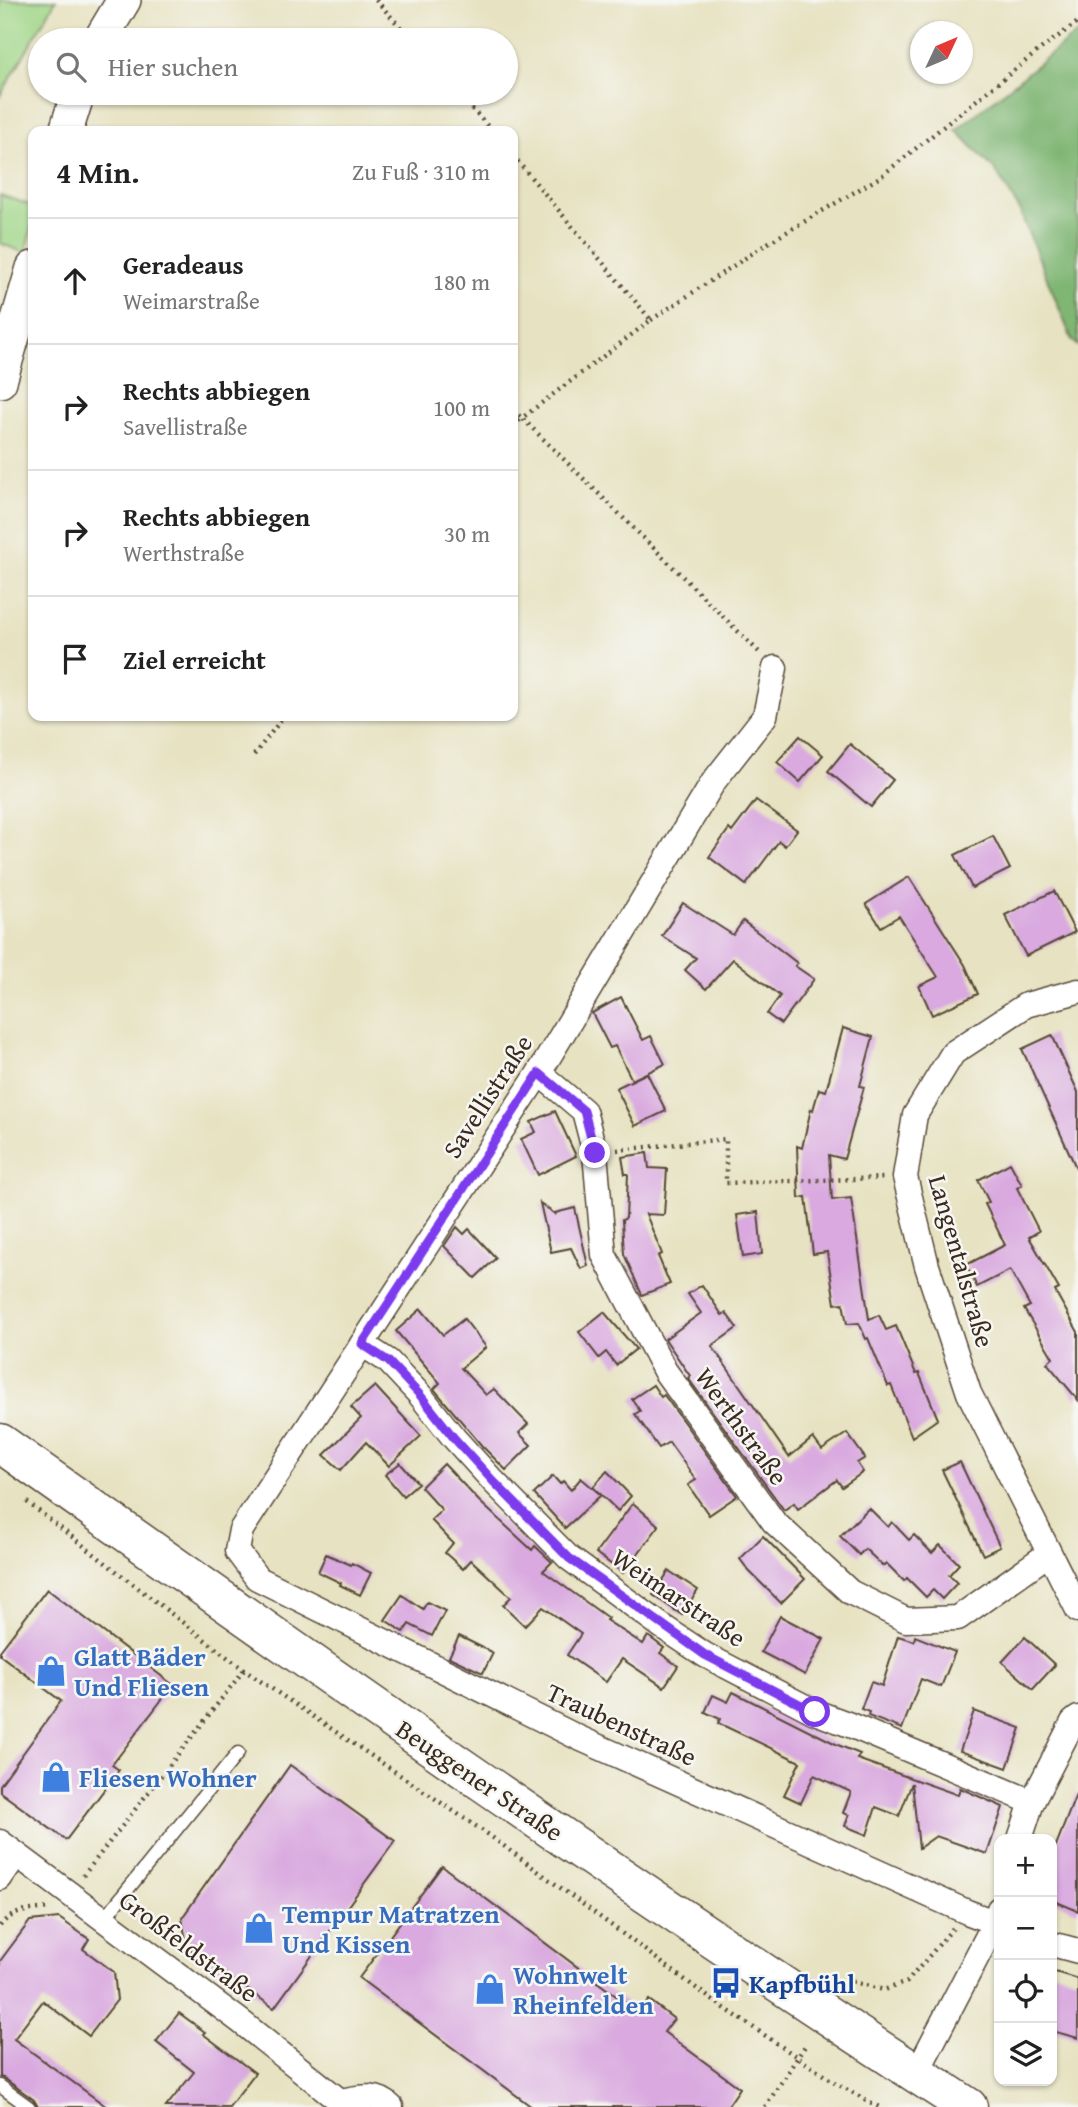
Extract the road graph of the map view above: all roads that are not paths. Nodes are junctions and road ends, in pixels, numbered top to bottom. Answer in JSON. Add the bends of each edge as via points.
{"nodes":[{"id":1,"x":124,"y":0,"type":"edge"},
{"id":2,"x":107,"y":28,"type":"edge"},
{"id":3,"x":74,"y":105,"type":"edge"},
{"id":4,"x":68,"y":126,"type":"edge"},
{"id":5,"x":28,"y":285,"type":"edge"},
{"id":6,"x":0,"y":381,"type":"edge"},
{"id":7,"x":775,"y":668,"type":"road end"},
{"id":8,"x":1078,"y":991,"type":"edge"},
{"id":9,"x":539,"y":1073,"type":"junction"},
{"id":10,"x":362,"y":1344,"type":"junction"},
{"id":11,"x":0,"y":1443,"type":"edge"},
{"id":12,"x":236,"y":1552,"type":"joint"},
{"id":13,"x":1048,"y":1554,"type":"junction"},
{"id":14,"x":1078,"y":1610,"type":"edge"},
{"id":15,"x":1078,"y":1718,"type":"edge"},
{"id":16,"x":238,"y":1753,"type":"dead end"},
{"id":17,"x":1032,"y":1802,"type":"junction"},
{"id":18,"x":1022,"y":1834,"type":"edge"},
{"id":19,"x":8,"y":1849,"type":"edge"},
{"id":20,"x":0,"y":1878,"type":"edge"},
{"id":21,"x":994,"y":1917,"type":"edge"},
{"id":22,"x":103,"y":1920,"type":"junction"},
{"id":23,"x":994,"y":1926,"type":"edge"},
{"id":24,"x":1057,"y":1945,"type":"edge"},
{"id":25,"x":1078,"y":1951,"type":"edge"},
{"id":26,"x":916,"y":2074,"type":"junction"},
{"id":27,"x":0,"y":2086,"type":"edge"},
{"id":28,"x":340,"y":2104,"type":"edge"},
{"id":29,"x":29,"y":2107,"type":"edge"},
{"id":30,"x":391,"y":2107,"type":"edge"},
{"id":31,"x":968,"y":2107,"type":"edge"}],
"edges":[{"from":1,"to":2,"type":"street"},
{"from":3,"to":4,"type":"street"},
{"from":5,"to":6,"type":"street"},
{"from":7,"to":9,"type":"street","name":"Savellistraße","via":[[765,716],[714,781]]},
{"from":8,"to":13,"type":"street","name":"Langentalstraße","via":[[1026,1005],[953,1053],[915,1115],[905,1177],[927,1266],[969,1393]]},
{"from":9,"to":10,"type":"street","name":"Savellistraße"},
{"from":9,"to":13,"type":"street","name":"Werthstraße","via":[[584,1111],[595,1153],[604,1255],[665,1371],[774,1522],[850,1592],[906,1620],[958,1618]]},
{"from":10,"to":12,"type":"street","name":"Savellistraße","via":[[241,1530]]},
{"from":10,"to":17,"type":"street","name":"Weimarstraße","via":[[388,1361],[493,1481],[569,1558],[663,1627],[705,1655],[815,1712]]},
{"from":11,"to":26,"type":"main road","name":"Beuggener Straße","via":[[323,1672]]},
{"from":12,"to":21,"type":"street","name":"Traubenstraße","via":[[257,1578],[579,1738],[967,1912]]},
{"from":13,"to":14,"type":"street","name":"Langentalstraße"},
{"from":15,"to":17,"type":"street"},
{"from":16,"to":22,"type":"lane"},
{"from":17,"to":18,"type":"street"},
{"from":19,"to":20,"type":"street"},
{"from":19,"to":22,"type":"street","name":"Großfeldstraße"},
{"from":22,"to":28,"type":"street","name":"Großfeldstraße","via":[[240,2021]]},
{"from":23,"to":26,"type":"street"},
{"from":24,"to":25,"type":"street"},
{"from":26,"to":31,"type":"main road","name":"Beuggener Straße"},
{"from":27,"to":29,"type":"lane"},
{"from":28,"to":30,"type":"street","name":"Großfeldstraße","via":[[367,2096]]}]}
